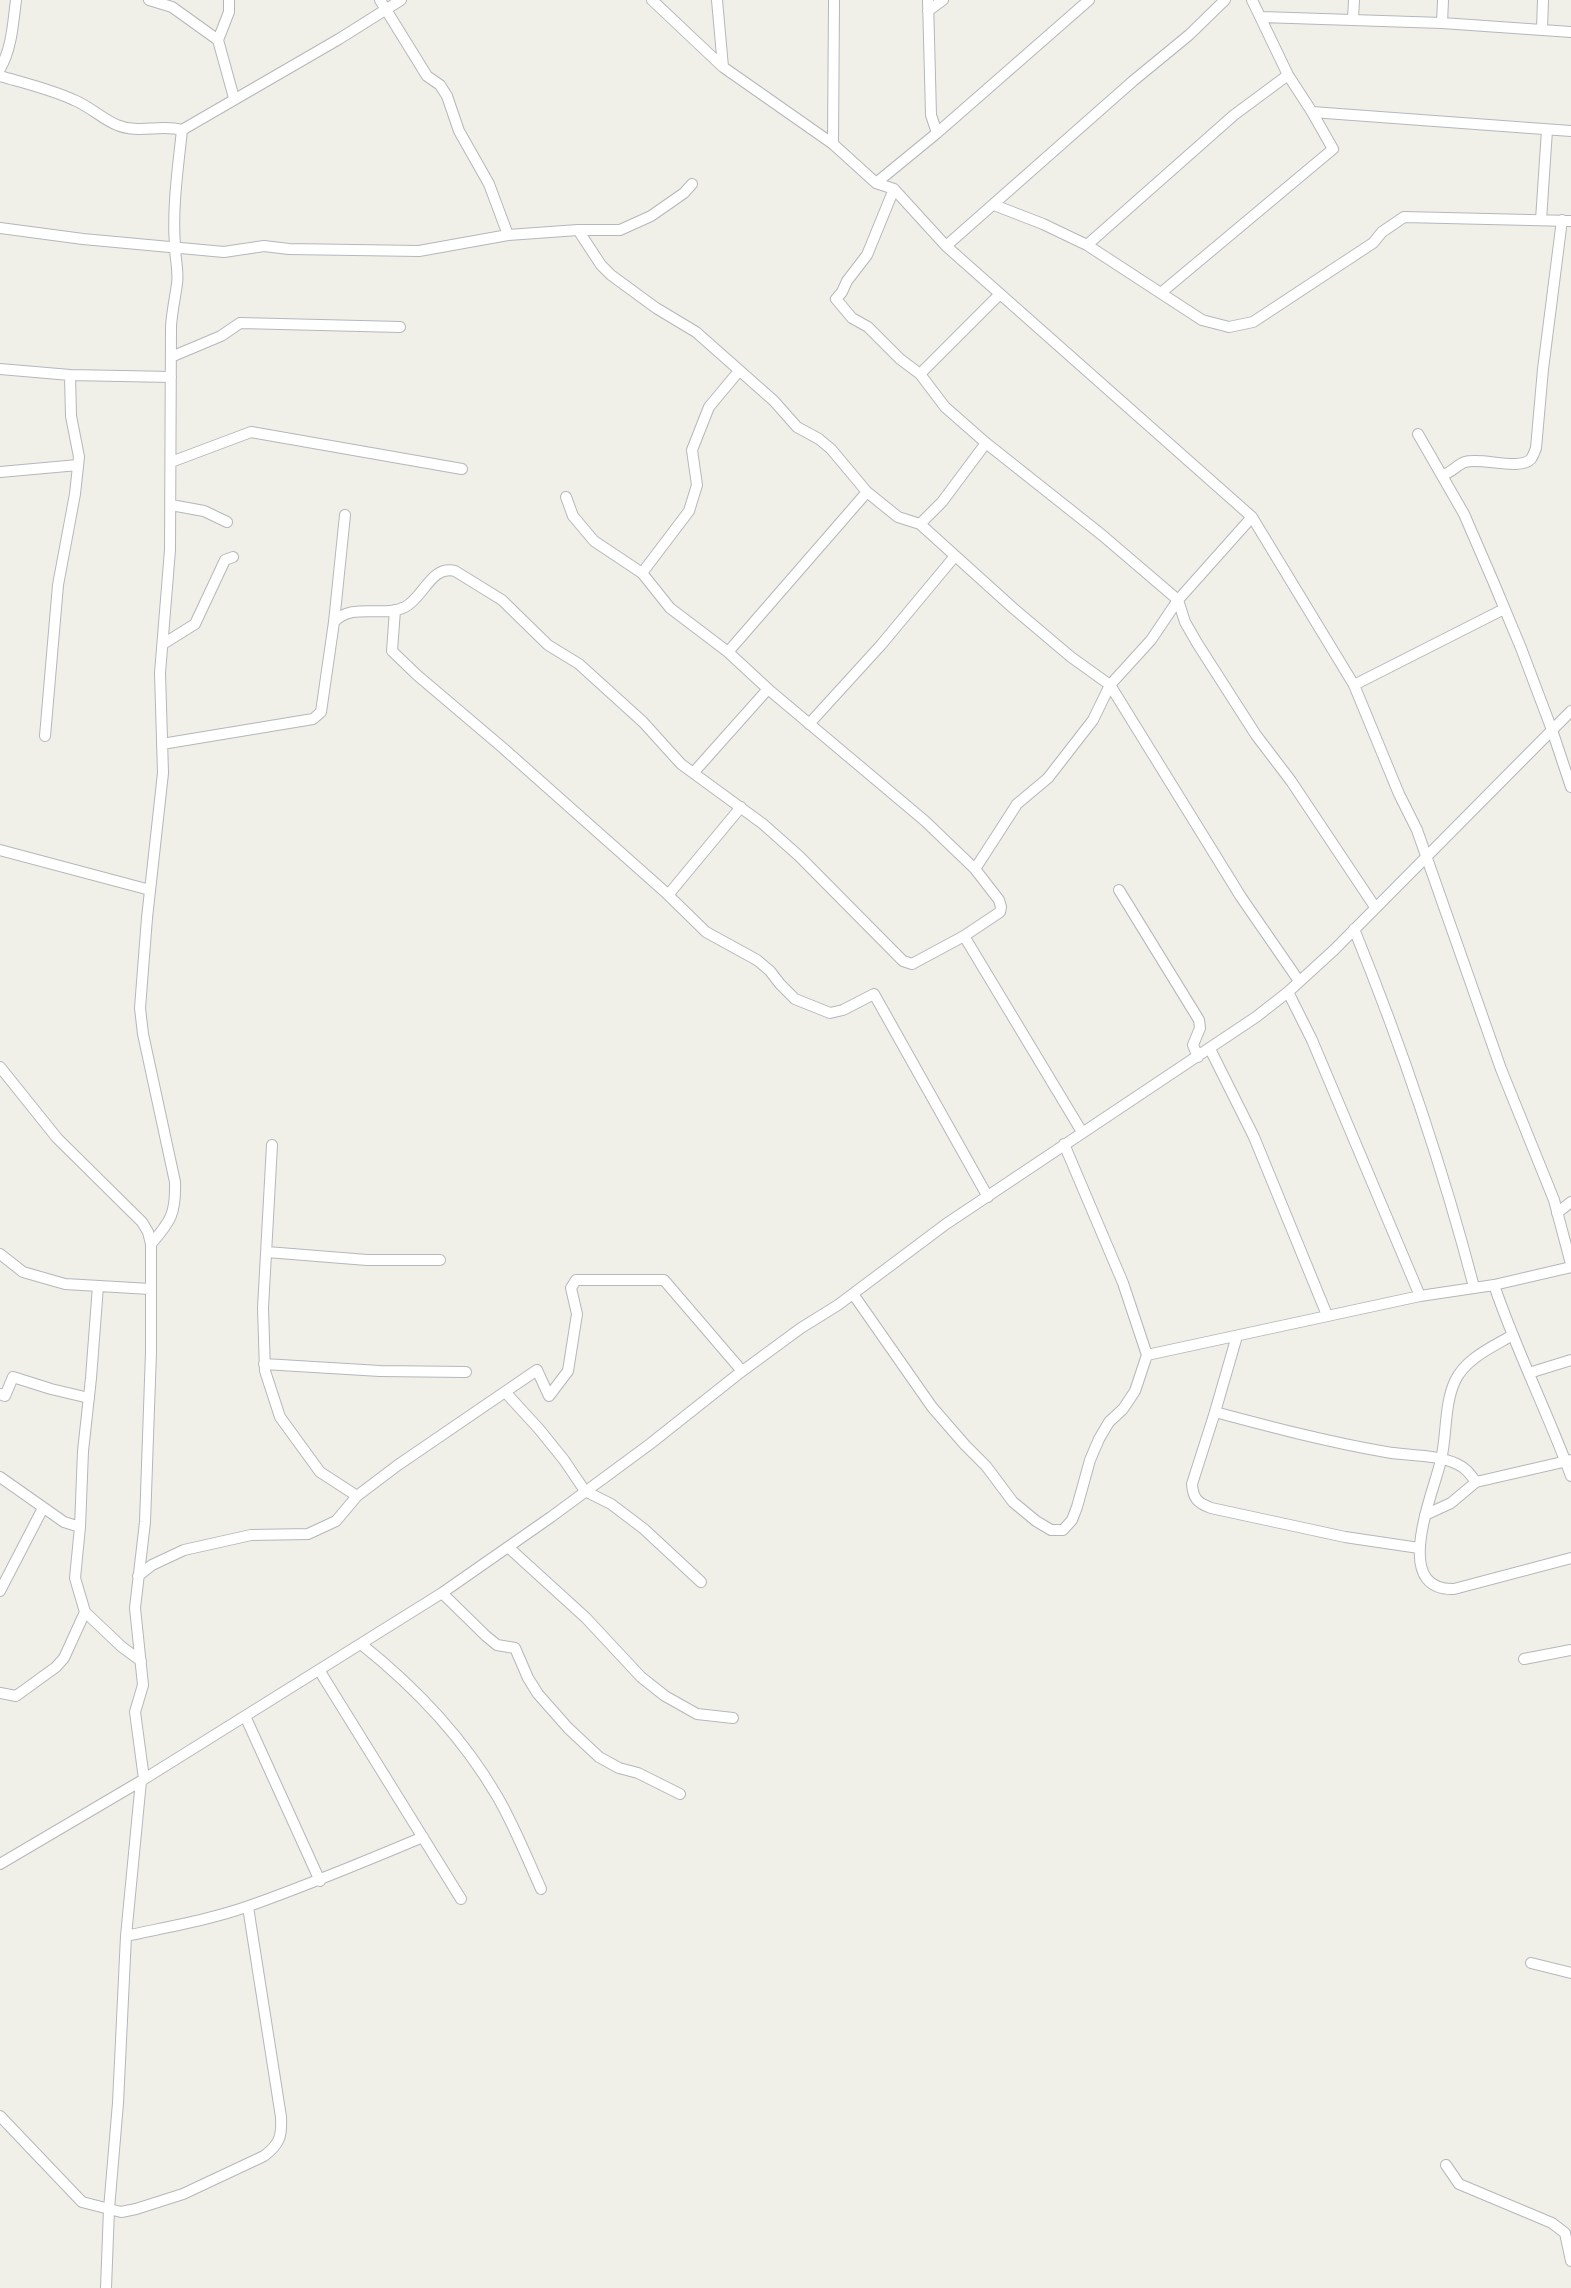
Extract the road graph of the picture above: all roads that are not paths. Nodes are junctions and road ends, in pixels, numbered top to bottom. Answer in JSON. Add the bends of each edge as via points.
{"nodes":[{"id":1,"x":16,"y":0,"type":"edge"},
{"id":2,"x":149,"y":0,"type":"edge"},
{"id":3,"x":229,"y":0,"type":"edge"},
{"id":4,"x":400,"y":0,"type":"edge"},
{"id":5,"x":652,"y":0,"type":"edge"},
{"id":6,"x":717,"y":0,"type":"edge"},
{"id":7,"x":834,"y":0,"type":"edge"},
{"id":8,"x":928,"y":0,"type":"edge"},
{"id":9,"x":943,"y":0,"type":"edge"},
{"id":10,"x":1089,"y":0,"type":"edge"},
{"id":11,"x":1225,"y":0,"type":"edge"},
{"id":12,"x":1252,"y":0,"type":"edge"},
{"id":13,"x":1354,"y":0,"type":"edge"},
{"id":14,"x":1443,"y":0,"type":"edge"},
{"id":15,"x":1543,"y":0,"type":"edge"},
{"id":16,"x":383,"y":4,"type":"edge"},
{"id":17,"x":928,"y":12,"type":"junction"},
{"id":18,"x":1262,"y":18,"type":"junction"},
{"id":19,"x":1354,"y":19,"type":"junction"},
{"id":20,"x":1442,"y":23,"type":"junction"},
{"id":21,"x":1542,"y":29,"type":"junction"},
{"id":22,"x":1571,"y":32,"type":"edge"},
{"id":23,"x":218,"y":40,"type":"junction"},
{"id":24,"x":723,"y":67,"type":"junction"},
{"id":25,"x":0,"y":69,"type":"edge"},
{"id":26,"x":1288,"y":75,"type":"junction"},
{"id":27,"x":0,"y":76,"type":"edge"},
{"id":28,"x":234,"y":98,"type":"junction"},
{"id":29,"x":1312,"y":112,"type":"junction"},
{"id":30,"x":182,"y":130,"type":"junction"},
{"id":31,"x":1547,"y":130,"type":"junction"},
{"id":32,"x":1571,"y":131,"type":"edge"},
{"id":33,"x":937,"y":133,"type":"junction"},
{"id":34,"x":833,"y":144,"type":"junction"},
{"id":35,"x":876,"y":183,"type":"junction"},
{"id":36,"x":692,"y":184,"type":"dead end"},
{"id":37,"x":894,"y":189,"type":"junction"},
{"id":38,"x":994,"y":205,"type":"junction"},
{"id":39,"x":1541,"y":220,"type":"junction"},
{"id":40,"x":1566,"y":220,"type":"edge"},
{"id":41,"x":0,"y":228,"type":"edge"},
{"id":42,"x":578,"y":230,"type":"junction"},
{"id":43,"x":508,"y":235,"type":"junction"},
{"id":44,"x":1088,"y":245,"type":"junction"},
{"id":45,"x":174,"y":246,"type":"junction"},
{"id":46,"x":946,"y":246,"type":"junction"},
{"id":47,"x":1162,"y":292,"type":"junction"},
{"id":48,"x":999,"y":295,"type":"junction"},
{"id":49,"x":400,"y":327,"type":"dead end"},
{"id":50,"x":171,"y":358,"type":"junction"},
{"id":51,"x":0,"y":369,"type":"edge"},
{"id":52,"x":739,"y":370,"type":"junction"},
{"id":53,"x":920,"y":374,"type":"junction"},
{"id":54,"x":70,"y":375,"type":"junction"},
{"id":55,"x":171,"y":377,"type":"junction"},
{"id":56,"x":1418,"y":434,"type":"dead end"},
{"id":57,"x":986,"y":443,"type":"junction"},
{"id":58,"x":171,"y":462,"type":"junction"},
{"id":59,"x":78,"y":466,"type":"junction"},
{"id":60,"x":462,"y":469,"type":"dead end"},
{"id":61,"x":0,"y":472,"type":"edge"},
{"id":62,"x":1442,"y":474,"type":"junction"},
{"id":63,"x":867,"y":492,"type":"junction"},
{"id":64,"x":566,"y":498,"type":"dead end"},
{"id":65,"x":171,"y":505,"type":"junction"},
{"id":66,"x":345,"y":515,"type":"dead end"},
{"id":67,"x":1252,"y":517,"type":"junction"},
{"id":68,"x":227,"y":522,"type":"dead end"},
{"id":69,"x":920,"y":524,"type":"junction"},
{"id":70,"x":955,"y":556,"type":"junction"},
{"id":71,"x":233,"y":557,"type":"dead end"},
{"id":72,"x":642,"y":573,"type":"junction"},
{"id":73,"x":1178,"y":600,"type":"junction"},
{"id":74,"x":1504,"y":609,"type":"junction"},
{"id":75,"x":395,"y":610,"type":"junction"},
{"id":76,"x":334,"y":622,"type":"junction"},
{"id":77,"x":163,"y":644,"type":"junction"},
{"id":78,"x":728,"y":652,"type":"junction"},
{"id":79,"x":1354,"y":685,"type":"junction"},
{"id":80,"x":1110,"y":686,"type":"junction"},
{"id":81,"x":768,"y":689,"type":"junction"},
{"id":82,"x":1571,"y":710,"type":"edge"},
{"id":83,"x":809,"y":724,"type":"junction"},
{"id":84,"x":1552,"y":730,"type":"junction"},
{"id":85,"x":45,"y":736,"type":"dead end"},
{"id":86,"x":162,"y":744,"type":"junction"},
{"id":87,"x":694,"y":772,"type":"junction"},
{"id":88,"x":1571,"y":787,"type":"edge"},
{"id":89,"x":741,"y":807,"type":"junction"},
{"id":90,"x":0,"y":850,"type":"edge"},
{"id":91,"x":1427,"y":856,"type":"junction"},
{"id":92,"x":975,"y":869,"type":"junction"},
{"id":93,"x":150,"y":890,"type":"junction"},
{"id":94,"x":1119,"y":890,"type":"dead end"},
{"id":95,"x":668,"y":895,"type":"junction"},
{"id":96,"x":1375,"y":907,"type":"junction"},
{"id":97,"x":1354,"y":929,"type":"junction"},
{"id":98,"x":964,"y":936,"type":"junction"},
{"id":99,"x":1299,"y":981,"type":"junction"},
{"id":100,"x":1288,"y":992,"type":"junction"},
{"id":101,"x":1210,"y":1049,"type":"junction"},
{"id":102,"x":1198,"y":1057,"type":"junction"},
{"id":103,"x":0,"y":1067,"type":"edge"},
{"id":104,"x":1082,"y":1132,"type":"junction"},
{"id":105,"x":1064,"y":1144,"type":"junction"},
{"id":106,"x":272,"y":1145,"type":"dead end"},
{"id":107,"x":988,"y":1197,"type":"junction"},
{"id":108,"x":1571,"y":1202,"type":"edge"},
{"id":109,"x":1557,"y":1213,"type":"junction"},
{"id":110,"x":151,"y":1244,"type":"junction"},
{"id":111,"x":267,"y":1252,"type":"junction"},
{"id":112,"x":0,"y":1254,"type":"edge"},
{"id":113,"x":440,"y":1260,"type":"dead end"},
{"id":114,"x":1571,"y":1266,"type":"edge"},
{"id":115,"x":1494,"y":1285,"type":"junction"},
{"id":116,"x":98,"y":1286,"type":"junction"},
{"id":117,"x":1474,"y":1287,"type":"junction"},
{"id":118,"x":150,"y":1289,"type":"junction"},
{"id":119,"x":853,"y":1294,"type":"junction"},
{"id":120,"x":1420,"y":1296,"type":"junction"},
{"id":121,"x":1327,"y":1315,"type":"junction"},
{"id":122,"x":1237,"y":1336,"type":"junction"},
{"id":123,"x":1511,"y":1336,"type":"junction"},
{"id":124,"x":1148,"y":1355,"type":"junction"},
{"id":125,"x":1571,"y":1360,"type":"edge"},
{"id":126,"x":264,"y":1364,"type":"junction"},
{"id":127,"x":742,"y":1371,"type":"junction"},
{"id":128,"x":466,"y":1372,"type":"dead end"},
{"id":129,"x":1529,"y":1373,"type":"junction"},
{"id":130,"x":506,"y":1393,"type":"junction"},
{"id":131,"x":0,"y":1394,"type":"edge"},
{"id":132,"x":89,"y":1398,"type":"junction"},
{"id":133,"x":1215,"y":1412,"type":"junction"},
{"id":134,"x":1441,"y":1459,"type":"junction"},
{"id":135,"x":1568,"y":1461,"type":"edge"},
{"id":136,"x":1571,"y":1476,"type":"edge"},
{"id":137,"x":0,"y":1478,"type":"edge"},
{"id":138,"x":1476,"y":1482,"type":"junction"},
{"id":139,"x":585,"y":1491,"type":"junction"},
{"id":140,"x":357,"y":1496,"type":"junction"},
{"id":141,"x":43,"y":1508,"type":"junction"},
{"id":142,"x":1426,"y":1515,"type":"junction"},
{"id":143,"x":80,"y":1528,"type":"junction"},
{"id":144,"x":508,"y":1547,"type":"junction"},
{"id":145,"x":1419,"y":1548,"type":"junction"},
{"id":146,"x":1571,"y":1558,"type":"edge"},
{"id":147,"x":138,"y":1576,"type":"junction"},
{"id":148,"x":701,"y":1582,"type":"dead end"},
{"id":149,"x":0,"y":1591,"type":"edge"},
{"id":150,"x":442,"y":1593,"type":"junction"},
{"id":151,"x":85,"y":1612,"type":"junction"},
{"id":152,"x":361,"y":1644,"type":"junction"},
{"id":153,"x":1571,"y":1650,"type":"edge"},
{"id":154,"x":1524,"y":1659,"type":"dead end"},
{"id":155,"x":141,"y":1661,"type":"junction"},
{"id":156,"x":319,"y":1670,"type":"junction"},
{"id":157,"x":0,"y":1693,"type":"edge"},
{"id":158,"x":245,"y":1716,"type":"junction"},
{"id":159,"x":733,"y":1718,"type":"dead end"},
{"id":160,"x":142,"y":1780,"type":"junction"},
{"id":161,"x":680,"y":1794,"type":"dead end"},
{"id":162,"x":423,"y":1837,"type":"junction"},
{"id":163,"x":0,"y":1864,"type":"edge"},
{"id":164,"x":320,"y":1881,"type":"junction"},
{"id":165,"x":542,"y":1888,"type":"dead end"},
{"id":166,"x":461,"y":1899,"type":"dead end"},
{"id":167,"x":248,"y":1906,"type":"junction"},
{"id":168,"x":126,"y":1936,"type":"junction"},
{"id":169,"x":1531,"y":1963,"type":"dead end"},
{"id":170,"x":1571,"y":1974,"type":"edge"},
{"id":171,"x":0,"y":2116,"type":"edge"},
{"id":172,"x":1446,"y":2165,"type":"dead end"},
{"id":173,"x":109,"y":2210,"type":"junction"},
{"id":174,"x":1568,"y":2235,"type":"edge"},
{"id":175,"x":1571,"y":2261,"type":"edge"},
{"id":176,"x":106,"y":2288,"type":"edge"}],
"edges":[{"from":1,"to":25,"type":"street","via":[[11,40]]},
{"from":2,"to":23,"type":"street","via":[[172,7]]},
{"from":3,"to":23,"type":"street","via":[[229,12]]},
{"from":4,"to":16,"type":"street"},
{"from":5,"to":24,"type":"street"},
{"from":6,"to":24,"type":"street"},
{"from":7,"to":34,"type":"street"},
{"from":8,"to":17,"type":"street"},
{"from":9,"to":17,"type":"street"},
{"from":10,"to":33,"type":"street"},
{"from":11,"to":38,"type":"street"},
{"from":12,"to":18,"type":"street"},
{"from":13,"to":19,"type":"street"},
{"from":14,"to":20,"type":"street"},
{"from":15,"to":21,"type":"street"},
{"from":16,"to":28,"type":"street","via":[[339,39]]},
{"from":16,"to":43,"type":"street","via":[[427,76],[440,85],[447,96],[459,131],[488,184]]},
{"from":17,"to":33,"type":"street","via":[[931,115]]},
{"from":18,"to":19,"type":"street"},
{"from":18,"to":26,"type":"street"},
{"from":19,"to":20,"type":"street"},
{"from":20,"to":21,"type":"street"},
{"from":21,"to":22,"type":"street"},
{"from":23,"to":28,"type":"street"},
{"from":24,"to":34,"type":"street"},
{"from":26,"to":29,"type":"street"},
{"from":26,"to":44,"type":"street","via":[[1234,115]]},
{"from":27,"to":30,"type":"street","via":[[72,99],[117,125]]},
{"from":28,"to":30,"type":"street"},
{"from":29,"to":31,"type":"street"},
{"from":29,"to":47,"type":"street","via":[[1333,149]]},
{"from":30,"to":45,"type":"street"},
{"from":31,"to":32,"type":"street"},
{"from":31,"to":39,"type":"street"},
{"from":33,"to":35,"type":"street"},
{"from":34,"to":35,"type":"street"},
{"from":35,"to":37,"type":"street"},
{"from":36,"to":42,"type":"street","via":[[684,193],[640,222],[620,230]]},
{"from":37,"to":46,"type":"street"},
{"from":37,"to":53,"type":"street","via":[[867,255],[836,298],[852,318],[868,327]]},
{"from":38,"to":44,"type":"street"},
{"from":38,"to":46,"type":"street"},
{"from":39,"to":40,"type":"street"},
{"from":39,"to":47,"type":"street","via":[[1404,217],[1382,232],[1373,243],[1253,322],[1229,327],[1202,320]]},
{"from":40,"to":62,"type":"street","via":[[1543,370],[1536,448],[1531,459],[1524,463],[1464,462]]},
{"from":41,"to":45,"type":"street"},
{"from":42,"to":43,"type":"street"},
{"from":42,"to":52,"type":"street","via":[[611,275],[696,332]]},
{"from":43,"to":45,"type":"street","via":[[419,251],[264,246],[224,252]]},
{"from":44,"to":47,"type":"street"},
{"from":45,"to":50,"type":"street","via":[[178,265],[172,306]]},
{"from":46,"to":48,"type":"street"},
{"from":48,"to":53,"type":"street"},
{"from":48,"to":67,"type":"street"},
{"from":49,"to":50,"type":"street","via":[[240,323],[221,336]]},
{"from":50,"to":55,"type":"street"},
{"from":51,"to":54,"type":"street"},
{"from":52,"to":63,"type":"street","via":[[774,401],[797,428],[819,439],[831,450]]},
{"from":52,"to":72,"type":"street","via":[[709,407],[692,450],[697,485],[689,511]]},
{"from":53,"to":57,"type":"street","via":[[945,407]]},
{"from":54,"to":55,"type":"street"},
{"from":54,"to":59,"type":"street","via":[[71,416],[80,457]]},
{"from":55,"to":58,"type":"street"},
{"from":56,"to":62,"type":"street"},
{"from":57,"to":69,"type":"street","via":[[942,502]]},
{"from":57,"to":73,"type":"street"},
{"from":58,"to":60,"type":"street","via":[[252,432]]},
{"from":58,"to":65,"type":"street"},
{"from":59,"to":61,"type":"street"},
{"from":59,"to":85,"type":"street","via":[[76,494],[58,586]]},
{"from":62,"to":74,"type":"street","via":[[1464,514]]},
{"from":63,"to":69,"type":"street","via":[[898,517]]},
{"from":63,"to":78,"type":"street"},
{"from":64,"to":72,"type":"street","via":[[573,516],[594,542]]},
{"from":65,"to":68,"type":"street","via":[[204,511]]},
{"from":65,"to":77,"type":"street"},
{"from":66,"to":76,"type":"street"},
{"from":67,"to":73,"type":"street"},
{"from":67,"to":79,"type":"street"},
{"from":69,"to":70,"type":"street"},
{"from":70,"to":80,"type":"street","via":[[1013,608]]},
{"from":70,"to":83,"type":"street"},
{"from":71,"to":77,"type":"street","via":[[225,560],[195,624]]},
{"from":72,"to":78,"type":"street","via":[[670,608]]},
{"from":73,"to":80,"type":"street","via":[[1151,640]]},
{"from":73,"to":96,"type":"street","via":[[1185,622],[1256,735]]},
{"from":74,"to":79,"type":"street"},
{"from":74,"to":84,"type":"street"},
{"from":75,"to":76,"type":"street","via":[[345,613]]},
{"from":75,"to":87,"type":"street","via":[[414,602],[436,574],[447,569],[456,571],[494,594],[548,645],[579,664],[643,722],[681,764]]},
{"from":75,"to":95,"type":"street","via":[[392,651]]},
{"from":76,"to":86,"type":"street","via":[[318,716]]},
{"from":77,"to":86,"type":"street","via":[[160,673]]},
{"from":78,"to":81,"type":"street"},
{"from":79,"to":91,"type":"street"},
{"from":80,"to":92,"type":"street","via":[[1094,720],[1048,778],[1017,804]]},
{"from":80,"to":99,"type":"street","via":[[1241,898]]},
{"from":81,"to":83,"type":"street"},
{"from":81,"to":87,"type":"street"},
{"from":82,"to":84,"type":"street"},
{"from":83,"to":92,"type":"street","via":[[925,821]]},
{"from":84,"to":88,"type":"street"},
{"from":84,"to":91,"type":"street"},
{"from":86,"to":93,"type":"street","via":[[163,774]]},
{"from":87,"to":89,"type":"street"},
{"from":89,"to":95,"type":"street"},
{"from":89,"to":98,"type":"street","via":[[799,856],[903,961],[912,964]]},
{"from":90,"to":93,"type":"street"},
{"from":91,"to":96,"type":"street"},
{"from":91,"to":109,"type":"street","via":[[1501,1069]]},
{"from":92,"to":98,"type":"street","via":[[1001,907],[1000,912]]},
{"from":93,"to":110,"type":"street","via":[[140,1008],[176,1200],[171,1220]]},
{"from":94,"to":102,"type":"street","via":[[1199,1020],[1200,1028],[1193,1045]]},
{"from":95,"to":107,"type":"street","via":[[706,932],[770,970],[796,999],[830,1013],[874,994]]},
{"from":96,"to":97,"type":"street"},
{"from":97,"to":99,"type":"street"},
{"from":97,"to":117,"type":"street","via":[[1390,1018],[1438,1156]]},
{"from":98,"to":104,"type":"street"},
{"from":99,"to":100,"type":"street"},
{"from":100,"to":101,"type":"street"},
{"from":100,"to":120,"type":"street","via":[[1312,1040]]},
{"from":101,"to":102,"type":"street"},
{"from":101,"to":121,"type":"street","via":[[1254,1137]]},
{"from":102,"to":104,"type":"street"},
{"from":103,"to":110,"type":"street","via":[[57,1138],[142,1222]]},
{"from":104,"to":105,"type":"street"},
{"from":105,"to":107,"type":"street"},
{"from":105,"to":124,"type":"street","via":[[1123,1283]]},
{"from":106,"to":111,"type":"street"},
{"from":107,"to":119,"type":"street","via":[[946,1224]]},
{"from":108,"to":109,"type":"street"},
{"from":109,"to":114,"type":"street"},
{"from":110,"to":118,"type":"street"},
{"from":111,"to":113,"type":"street","via":[[367,1260]]},
{"from":111,"to":126,"type":"street"},
{"from":112,"to":116,"type":"street","via":[[23,1272],[65,1284]]},
{"from":114,"to":115,"type":"street"},
{"from":115,"to":117,"type":"street"},
{"from":115,"to":123,"type":"street"},
{"from":116,"to":118,"type":"street"},
{"from":116,"to":132,"type":"street"},
{"from":117,"to":120,"type":"street"},
{"from":118,"to":147,"type":"street","via":[[145,1522]]},
{"from":119,"to":124,"type":"street","via":[[932,1407],[986,1466],[1013,1502],[1051,1530],[1063,1530],[1072,1520],[1099,1439],[1135,1390]]},
{"from":119,"to":127,"type":"street"},
{"from":120,"to":121,"type":"street"},
{"from":121,"to":122,"type":"street"},
{"from":122,"to":124,"type":"street"},
{"from":122,"to":133,"type":"street"},
{"from":123,"to":129,"type":"street"},
{"from":123,"to":134,"type":"street","via":[[1466,1365],[1455,1380]]},
{"from":125,"to":129,"type":"street"},
{"from":126,"to":128,"type":"street"},
{"from":126,"to":140,"type":"street","via":[[280,1417],[320,1472]]},
{"from":127,"to":130,"type":"street","via":[[664,1280],[576,1280],[571,1288],[577,1314],[568,1370],[549,1396],[537,1370]]},
{"from":127,"to":139,"type":"street"},
{"from":129,"to":135,"type":"street"},
{"from":130,"to":139,"type":"street","via":[[564,1460]]},
{"from":130,"to":140,"type":"street"},
{"from":131,"to":132,"type":"street","via":[[5,1396],[13,1377]]},
{"from":132,"to":143,"type":"street","via":[[82,1450]]},
{"from":133,"to":134,"type":"street","via":[[1318,1439]]},
{"from":133,"to":145,"type":"street","via":[[1192,1484],[1198,1503],[1345,1537]]},
{"from":134,"to":138,"type":"street","via":[[1468,1470]]},
{"from":134,"to":142,"type":"street"},
{"from":135,"to":136,"type":"street"},
{"from":135,"to":138,"type":"street"},
{"from":137,"to":141,"type":"street"},
{"from":138,"to":142,"type":"street","via":[[1451,1503]]},
{"from":139,"to":144,"type":"street"},
{"from":139,"to":148,"type":"street","via":[[611,1504],[644,1529]]},
{"from":140,"to":147,"type":"street","via":[[336,1521],[308,1534],[251,1535],[184,1550],[152,1565]]},
{"from":141,"to":143,"type":"street"},
{"from":141,"to":149,"type":"street"},
{"from":142,"to":145,"type":"street"},
{"from":143,"to":151,"type":"street","via":[[75,1578]]},
{"from":144,"to":150,"type":"street"},
{"from":144,"to":159,"type":"street","via":[[558,1591],[641,1678],[697,1714]]},
{"from":145,"to":146,"type":"street","via":[[1419,1564],[1428,1579],[1441,1590]]},
{"from":147,"to":155,"type":"street","via":[[135,1608]]},
{"from":150,"to":152,"type":"street"},
{"from":150,"to":161,"type":"street","via":[[486,1636],[498,1645],[515,1648],[538,1694],[599,1758]]},
{"from":151,"to":155,"type":"street"},
{"from":151,"to":157,"type":"street","via":[[64,1658],[56,1666],[23,1693],[16,1696]]},
{"from":152,"to":156,"type":"street"},
{"from":152,"to":165,"type":"street","via":[[417,1691],[464,1749],[497,1796]]},
{"from":153,"to":154,"type":"street"},
{"from":155,"to":160,"type":"street","via":[[143,1685],[135,1712]]},
{"from":156,"to":158,"type":"street"},
{"from":156,"to":162,"type":"street"},
{"from":158,"to":160,"type":"street"},
{"from":158,"to":164,"type":"street"},
{"from":160,"to":163,"type":"street"},
{"from":160,"to":168,"type":"street"},
{"from":162,"to":164,"type":"street"},
{"from":162,"to":166,"type":"street"},
{"from":164,"to":167,"type":"street"},
{"from":167,"to":168,"type":"street"},
{"from":167,"to":173,"type":"street","via":[[270,2039],[281,2139],[264,2156],[183,2194],[136,2209]]},
{"from":168,"to":173,"type":"street"},
{"from":169,"to":170,"type":"street"},
{"from":171,"to":173,"type":"street","via":[[77,2198]]},
{"from":172,"to":174,"type":"street","via":[[1459,2184],[1532,2213]]},
{"from":173,"to":176,"type":"street"},
{"from":174,"to":175,"type":"street"}]}
